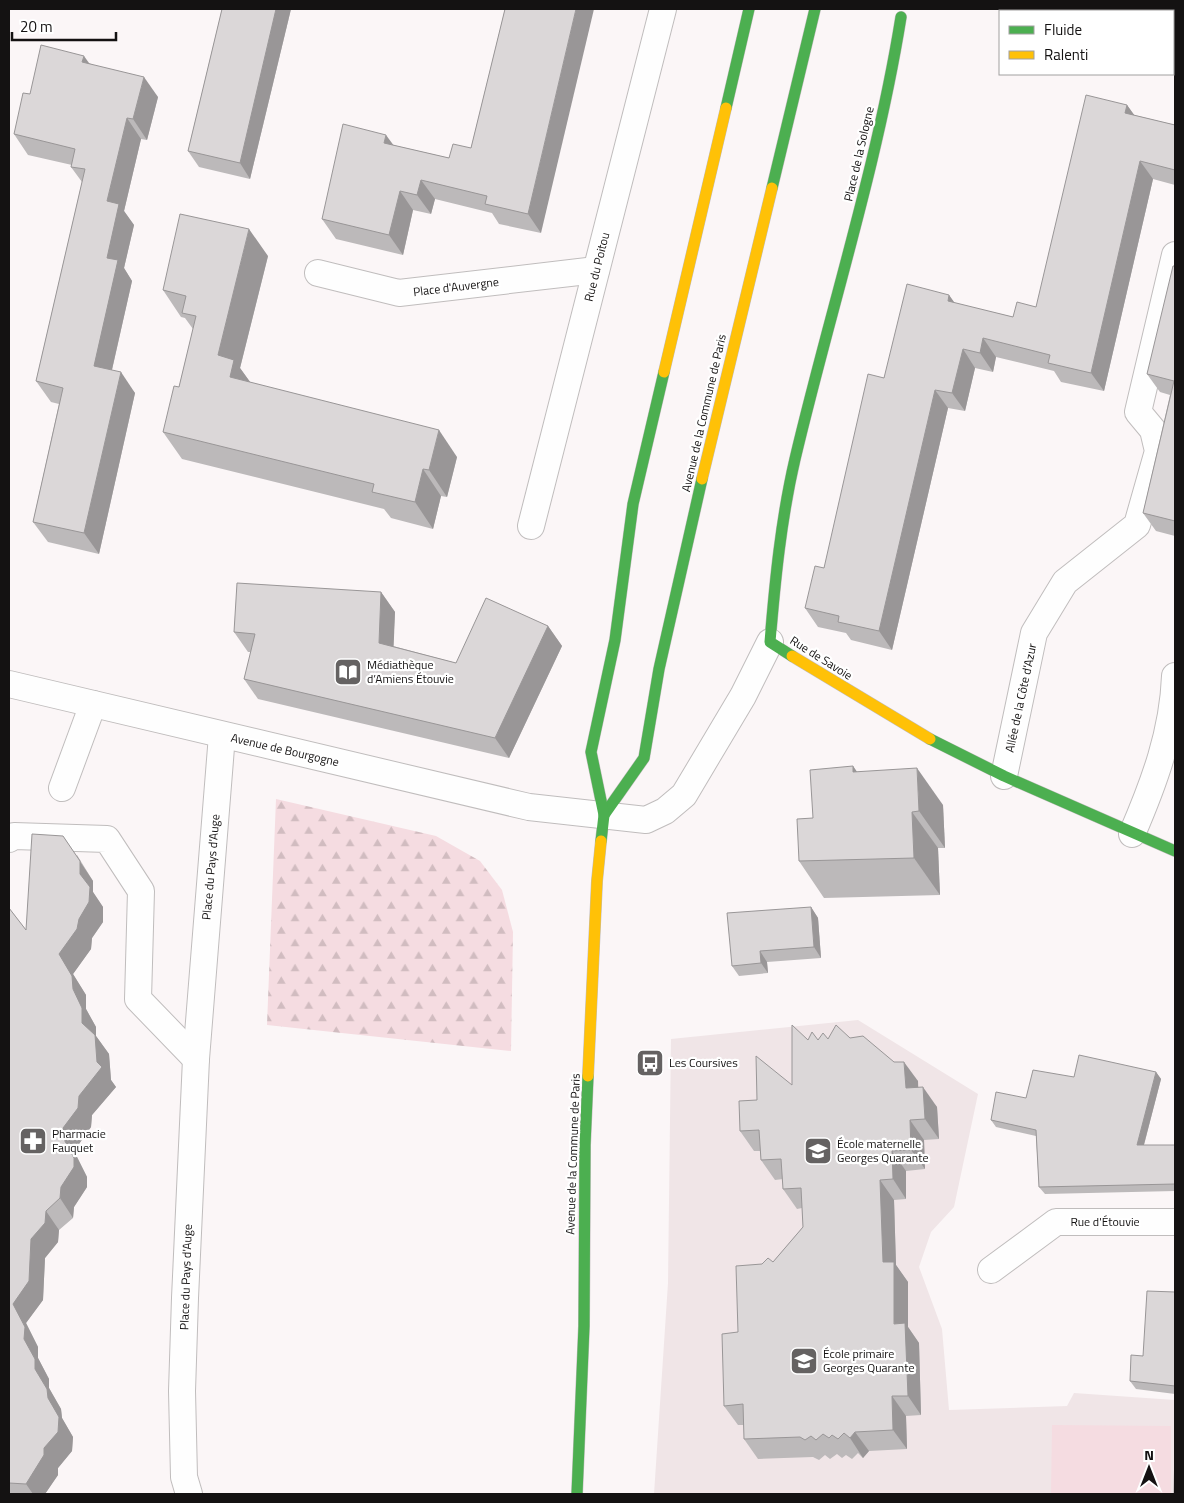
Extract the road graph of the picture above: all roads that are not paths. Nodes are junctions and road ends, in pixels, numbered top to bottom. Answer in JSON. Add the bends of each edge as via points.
{"nodes":[{"id":1,"x":663,"y":9,"type":"edge"},
{"id":2,"x":749,"y":9,"type":"edge"},
{"id":3,"x":814,"y":9,"type":"edge"},
{"id":4,"x":901,"y":17,"type":"dead end"},
{"id":5,"x":1175,"y":255,"type":"edge"},
{"id":6,"x":596,"y":270,"type":"junction"},
{"id":7,"x":318,"y":273,"type":"dead end"},
{"id":8,"x":838,"y":296,"type":"joint"},
{"id":9,"x":531,"y":526,"type":"dead end"},
{"id":10,"x":770,"y":642,"type":"junction"},
{"id":11,"x":1175,"y":676,"type":"edge"},
{"id":12,"x":9,"y":684,"type":"edge"},
{"id":13,"x":93,"y":704,"type":"junction"},
{"id":14,"x":222,"y":735,"type":"junction"},
{"id":15,"x":1004,"y":776,"type":"junction"},
{"id":16,"x":62,"y":788,"type":"dead end"},
{"id":17,"x":604,"y":815,"type":"junction"},
{"id":18,"x":1132,"y":834,"type":"junction"},
{"id":19,"x":9,"y":839,"type":"edge"},
{"id":20,"x":1175,"y":851,"type":"edge"},
{"id":21,"x":196,"y":1059,"type":"junction"},
{"id":22,"x":1175,"y":1222,"type":"edge"},
{"id":23,"x":990,"y":1270,"type":"dead end"},
{"id":24,"x":189,"y":1494,"type":"edge"},
{"id":25,"x":578,"y":1494,"type":"edge"}],
"edges":[{"from":1,"to":6,"type":"street","name":"Rue du Poitou"},
{"from":2,"to":17,"type":"street","name":"Avenue de la Commune de Paris","via":[[633,504],[615,640],[590,752]]},
{"from":3,"to":17,"type":"street","name":"Avenue de la Commune de Paris","via":[[659,669],[644,758]]},
{"from":4,"to":8,"type":"street","name":"Place de la Sologne","via":[[868,178]]},
{"from":5,"to":15,"type":"street","name":"Allée de la Côte d'Azur","via":[[1138,412],[1153,430],[1158,451],[1137,525],[1065,582],[1034,633]]},
{"from":6,"to":7,"type":"street","name":"Place d'Auvergne","via":[[399,293]]},
{"from":6,"to":9,"type":"street","name":"Rue du Poitou"},
{"from":8,"to":10,"type":"street","name":"Rue de Savoie","via":[[795,460],[775,575]]},
{"from":10,"to":15,"type":"street","name":"Rue de Savoie","via":[[916,732]]},
{"from":10,"to":17,"type":"street","name":"Avenue de Bourgogne","via":[[744,696],[684,795],[665,811],[646,820]]},
{"from":11,"to":18,"type":"street","via":[[1174,704],[1155,780]]},
{"from":12,"to":13,"type":"street","name":"Avenue de Bourgogne"},
{"from":13,"to":14,"type":"street","name":"Avenue de Bourgogne"},
{"from":13,"to":16,"type":"street"},
{"from":14,"to":17,"type":"street","name":"Avenue de Bourgogne","via":[[514,804]]},
{"from":14,"to":21,"type":"street","name":"Place du Pays d'Auge"},
{"from":15,"to":18,"type":"street","name":"Rue de Savoie"},
{"from":17,"to":25,"type":"street","name":"Avenue de la Commune de Paris","via":[[597,881],[585,1145],[584,1326]]},
{"from":18,"to":20,"type":"street","name":"Rue de Savoie"},
{"from":19,"to":21,"type":"street","via":[[14,836],[108,839],[141,891],[138,999]]},
{"from":21,"to":24,"type":"street","name":"Place du Pays d'Auge","via":[[182,1391],[184,1477]]},
{"from":22,"to":23,"type":"street","name":"Rue d'Étouvie","via":[[1056,1222]]}]}
